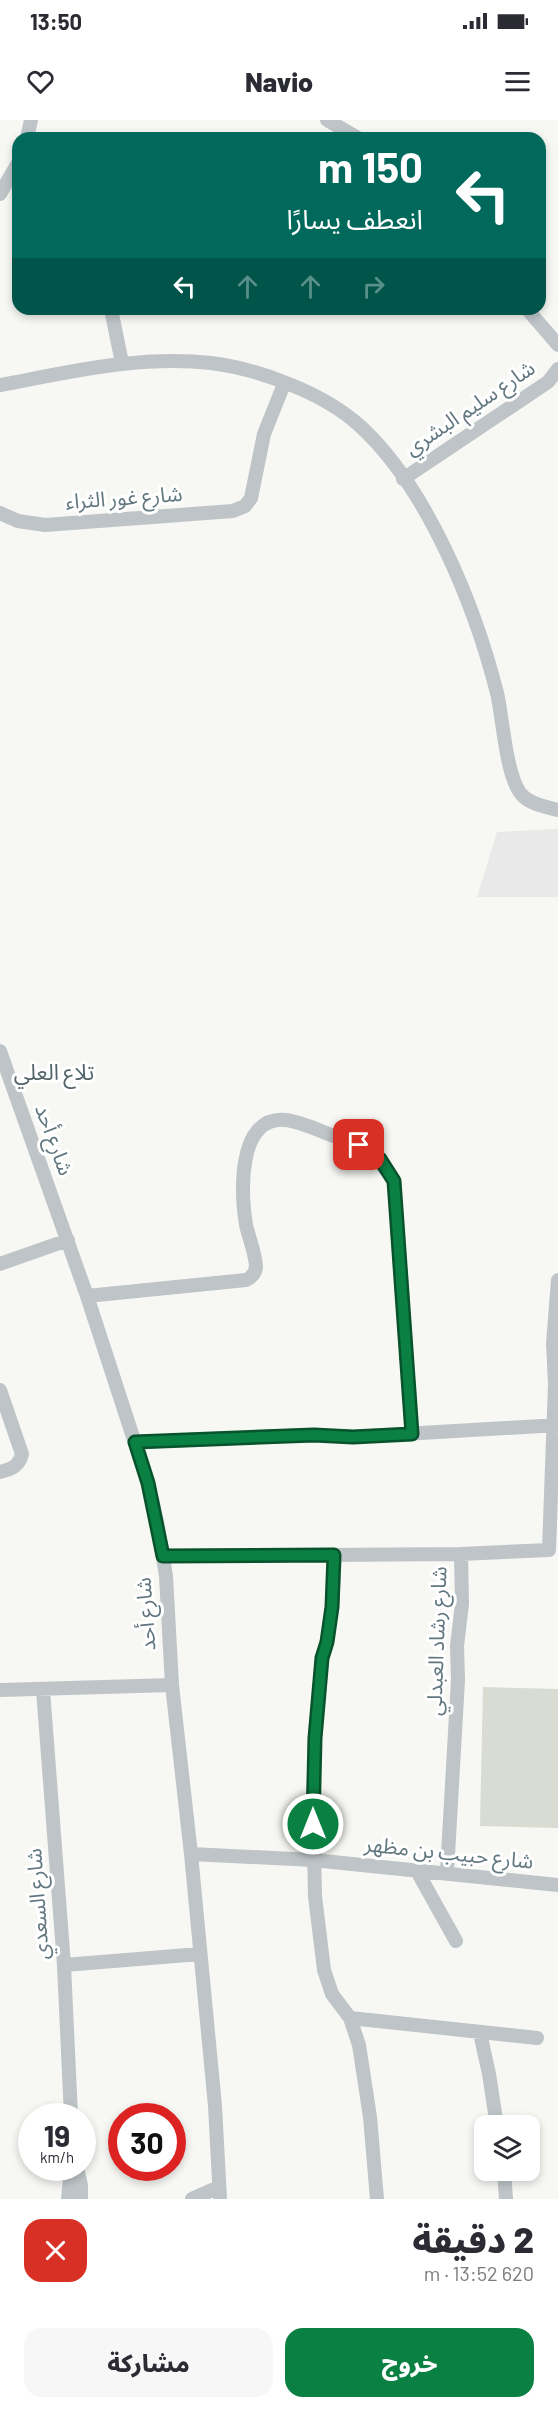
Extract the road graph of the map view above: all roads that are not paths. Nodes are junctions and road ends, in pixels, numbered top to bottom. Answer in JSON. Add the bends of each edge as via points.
{"nodes":[{"id":1,"x":327,"y":120,"type":"edge"},
{"id":2,"x":348,"y":132,"type":"edge"},
{"id":3,"x":12,"y":173,"type":"edge"},
{"id":4,"x":0,"y":194,"type":"edge"},
{"id":5,"x":112,"y":315,"type":"edge"},
{"id":6,"x":532,"y":315,"type":"edge"},
{"id":7,"x":558,"y":345,"type":"edge"},
{"id":8,"x":122,"y":363,"type":"junction"},
{"id":9,"x":558,"y":369,"type":"edge"},
{"id":10,"x":284,"y":384,"type":"junction"},
{"id":11,"x":0,"y":385,"type":"edge"},
{"id":12,"x":553,"y":387,"type":"edge"},
{"id":13,"x":404,"y":479,"type":"junction"},
{"id":14,"x":3,"y":515,"type":"edge"},
{"id":15,"x":558,"y":810,"type":"edge"},
{"id":16,"x":0,"y":1051,"type":"edge"},
{"id":17,"x":68,"y":1239,"type":"junction"},
{"id":18,"x":0,"y":1264,"type":"edge"},
{"id":19,"x":558,"y":1280,"type":"edge"},
{"id":20,"x":87,"y":1296,"type":"junction"},
{"id":21,"x":0,"y":1390,"type":"edge"},
{"id":22,"x":555,"y":1426,"type":"edge"},
{"id":23,"x":412,"y":1434,"type":"junction"},
{"id":24,"x":135,"y":1442,"type":"junction"},
{"id":25,"x":0,"y":1472,"type":"edge"},
{"id":26,"x":554,"y":1550,"type":"edge"},
{"id":27,"x":461,"y":1554,"type":"junction"},
{"id":28,"x":334,"y":1555,"type":"junction"},
{"id":29,"x":163,"y":1556,"type":"junction"},
{"id":30,"x":172,"y":1685,"type":"junction"},
{"id":31,"x":0,"y":1690,"type":"edge"},
{"id":32,"x":43,"y":1690,"type":"junction"},
{"id":33,"x":191,"y":1854,"type":"junction"},
{"id":34,"x":313,"y":1860,"type":"junction"},
{"id":35,"x":417,"y":1871,"type":"junction"},
{"id":36,"x":447,"y":1872,"type":"junction"},
{"id":37,"x":558,"y":1885,"type":"edge"},
{"id":38,"x":456,"y":1941,"type":"dead end"},
{"id":39,"x":200,"y":1954,"type":"junction"},
{"id":40,"x":63,"y":1965,"type":"junction"},
{"id":41,"x":350,"y":2018,"type":"junction"},
{"id":42,"x":480,"y":2033,"type":"junction"},
{"id":43,"x":537,"y":2038,"type":"dead end"},
{"id":44,"x":70,"y":2103,"type":"edge"},
{"id":45,"x":495,"y":2115,"type":"edge"},
{"id":46,"x":70,"y":2181,"type":"edge"},
{"id":47,"x":80,"y":2181,"type":"edge"},
{"id":48,"x":505,"y":2181,"type":"edge"},
{"id":49,"x":220,"y":2193,"type":"edge"},
{"id":50,"x":68,"y":2199,"type":"edge"},
{"id":51,"x":81,"y":2199,"type":"edge"},
{"id":52,"x":192,"y":2199,"type":"edge"},
{"id":53,"x":377,"y":2199,"type":"edge"},
{"id":54,"x":506,"y":2199,"type":"edge"}],
"edges":[{"from":1,"to":2,"type":"street"},
{"from":3,"to":4,"type":"street"},
{"from":5,"to":8,"type":"street"},
{"from":6,"to":7,"type":"street","name":"شارع سليم البشري"},
{"from":8,"to":10,"type":"street","via":[[233,366]]},
{"from":8,"to":11,"type":"street"},
{"from":9,"to":12,"type":"street","name":"شارع سليم البشري"},
{"from":10,"to":13,"type":"street","via":[[316,397],[358,424]]},
{"from":10,"to":14,"type":"street","name":"شارع غور الثراء","via":[[264,434],[252,492],[245,506],[232,511],[45,525]]},
{"from":12,"to":13,"type":"street","name":"شارع سليم البشري"},
{"from":13,"to":15,"type":"street","via":[[443,547],[484,649],[517,787],[524,797],[538,805]]},
{"from":16,"to":17,"type":"street","name":"شارع أحد"},
{"from":17,"to":18,"type":"street"},
{"from":17,"to":20,"type":"street","name":"شارع أحد"},
{"from":19,"to":22,"type":"street","name":"شارع رشاد العبدلي","via":[[553,1344]]},
{"from":20,"to":23,"type":"street","via":[[252,1277],[256,1266],[246,1224],[243,1181],[251,1136],[266,1122],[285,1120],[359,1145],[380,1159],[394,1181]]},
{"from":20,"to":24,"type":"street","name":"شارع أحد"},
{"from":21,"to":25,"type":"street","via":[[22,1454],[20,1463]]},
{"from":22,"to":23,"type":"street"},
{"from":22,"to":26,"type":"street","name":"شارع رشاد العبدلي"},
{"from":23,"to":24,"type":"street"},
{"from":24,"to":29,"type":"street","name":"شارع أحد"},
{"from":26,"to":27,"type":"street","name":"شارع رشاد العبدلي"},
{"from":27,"to":28,"type":"street"},
{"from":27,"to":36,"type":"street","name":"شارع رشاد العبدلي","via":[[462,1604]]},
{"from":28,"to":29,"type":"street"},
{"from":28,"to":34,"type":"street","via":[[332,1607],[322,1658],[315,1738]]},
{"from":29,"to":30,"type":"street","name":"شارع أحد"},
{"from":30,"to":32,"type":"street"},
{"from":30,"to":33,"type":"street","name":"شارع أحد"},
{"from":31,"to":32,"type":"street"},
{"from":32,"to":40,"type":"street","name":"شارع السعدي"},
{"from":33,"to":34,"type":"street","name":"شارع حبيب بن مظهر"},
{"from":33,"to":39,"type":"street","name":"شارع أحد"},
{"from":34,"to":35,"type":"street","name":"شارع حبيب بن مظهر"},
{"from":34,"to":41,"type":"street","via":[[324,1970],[332,1994]]},
{"from":35,"to":36,"type":"street","name":"شارع حبيب بن مظهر"},
{"from":35,"to":38,"type":"street"},
{"from":36,"to":37,"type":"street","name":"شارع حبيب بن مظهر"},
{"from":39,"to":40,"type":"street"},
{"from":39,"to":49,"type":"street","name":"شارع أحد"},
{"from":40,"to":44,"type":"street","name":"شارع السعدي"},
{"from":41,"to":42,"type":"street"},
{"from":41,"to":53,"type":"street","via":[[359,2045],[370,2117]]},
{"from":42,"to":43,"type":"street"},
{"from":42,"to":45,"type":"street"},
{"from":46,"to":50,"type":"street"},
{"from":47,"to":51,"type":"street"},
{"from":48,"to":54,"type":"street"},
{"from":49,"to":52,"type":"street"}]}
